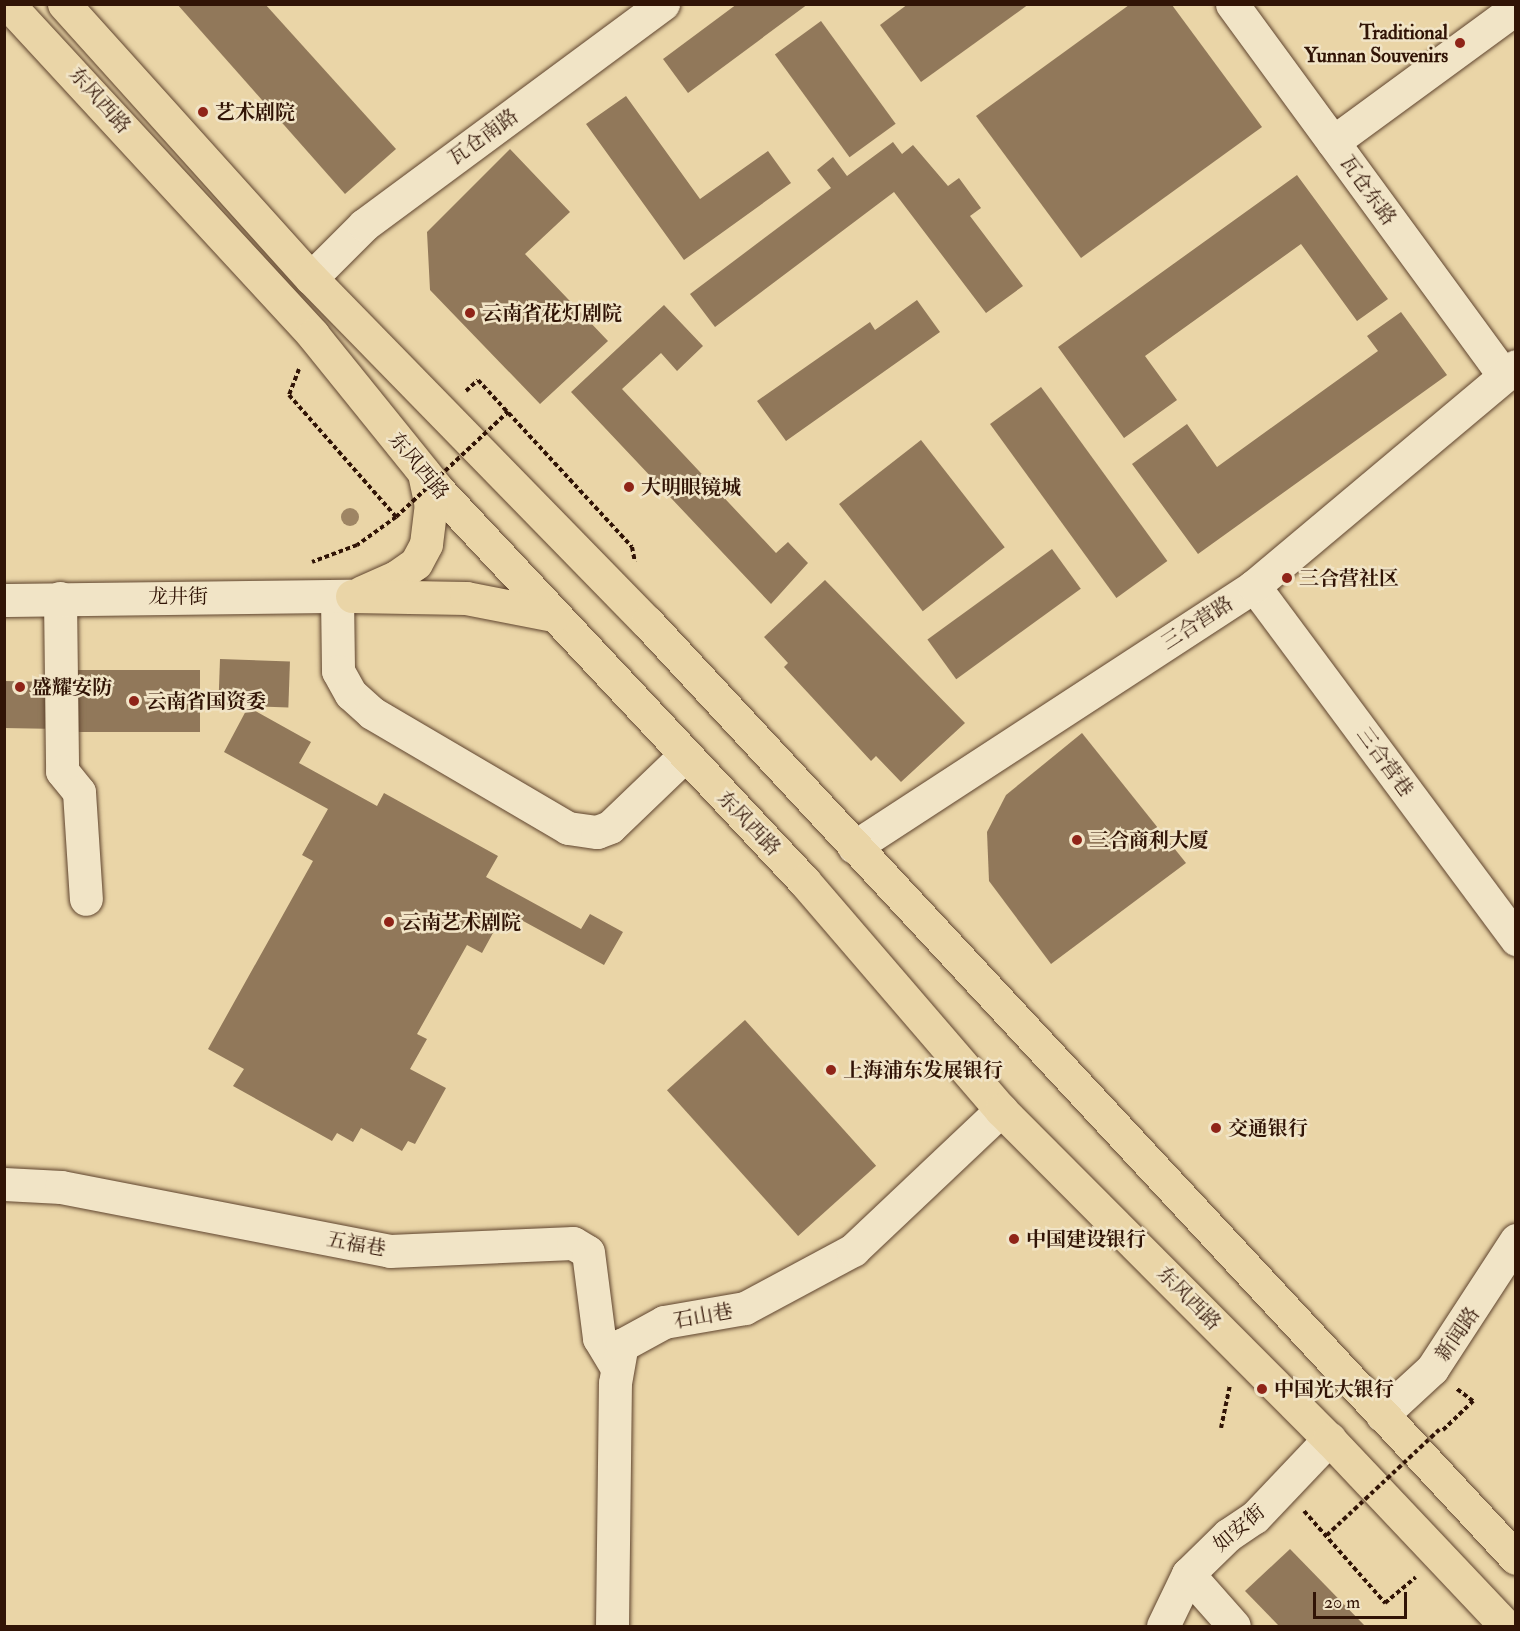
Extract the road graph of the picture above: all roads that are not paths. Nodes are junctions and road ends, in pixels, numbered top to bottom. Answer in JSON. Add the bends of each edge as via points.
{"nodes":[{"id":1,"x":8,"y":4,"type":"edge"},
{"id":2,"x":64,"y":4,"type":"edge"},
{"id":3,"x":663,"y":4,"type":"edge"},
{"id":4,"x":1232,"y":4,"type":"edge"},
{"id":5,"x":1515,"y":8,"type":"edge"},
{"id":6,"x":1333,"y":142,"type":"junction"},
{"id":7,"x":311,"y":278,"type":"junction"},
{"id":8,"x":1510,"y":370,"type":"edge"},
{"id":9,"x":424,"y":472,"type":"junction"},
{"id":10,"x":1254,"y":586,"type":"junction"},
{"id":11,"x":344,"y":597,"type":"junction"},
{"id":12,"x":60,"y":598,"type":"junction"},
{"id":13,"x":4,"y":600,"type":"edge"},
{"id":14,"x":553,"y":615,"type":"junction"},
{"id":15,"x":685,"y":755,"type":"junction"},
{"id":16,"x":854,"y":847,"type":"junction"},
{"id":17,"x":86,"y":899,"type":"dead end"},
{"id":18,"x":1515,"y":939,"type":"edge"},
{"id":19,"x":1001,"y":1110,"type":"junction"},
{"id":20,"x":4,"y":1184,"type":"edge"},
{"id":21,"x":1515,"y":1240,"type":"edge"},
{"id":22,"x":617,"y":1368,"type":"junction"},
{"id":23,"x":1382,"y":1415,"type":"junction"},
{"id":24,"x":1329,"y":1438,"type":"junction"},
{"id":25,"x":1515,"y":1558,"type":"edge"},
{"id":26,"x":1188,"y":1574,"type":"junction"},
{"id":27,"x":612,"y":1626,"type":"edge"},
{"id":28,"x":1163,"y":1626,"type":"edge"},
{"id":29,"x":1234,"y":1626,"type":"edge"},
{"id":30,"x":1506,"y":1626,"type":"edge"}],
"edges":[{"from":1,"to":9,"type":"main road","name":"东风西路","via":[[314,335]]},
{"from":2,"to":7,"type":"main road","name":"东风西路"},
{"from":3,"to":7,"type":"street","name":"瓦仓南路","via":[[363,225]]},
{"from":4,"to":6,"type":"street","name":"瓦仓东路"},
{"from":5,"to":6,"type":"street"},
{"from":6,"to":8,"type":"street","name":"瓦仓东路"},
{"from":7,"to":16,"type":"main road","name":"东风西路","via":[[647,622]]},
{"from":8,"to":10,"type":"street","name":"三合营路"},
{"from":9,"to":11,"type":"main road","via":[[430,523],[416,562]]},
{"from":9,"to":14,"type":"main road","name":"东风西路"},
{"from":10,"to":16,"type":"street","name":"三合营路"},
{"from":10,"to":18,"type":"street","name":"三合营巷"},
{"from":11,"to":12,"type":"street","name":"龙井街"},
{"from":11,"to":14,"type":"main road","via":[[466,598]]},
{"from":11,"to":15,"type":"street","via":[[338,671],[351,694],[372,713],[568,828],[582,833],[610,827]]},
{"from":12,"to":13,"type":"street","name":"龙井街"},
{"from":12,"to":17,"type":"street","via":[[62,771],[79,792]]},
{"from":14,"to":15,"type":"main road","name":"东风西路"},
{"from":15,"to":19,"type":"main road","name":"东风西路","via":[[804,881]]},
{"from":16,"to":23,"type":"main road","name":"东风西路"},
{"from":19,"to":22,"type":"street","name":"石山巷","via":[[853,1250],[745,1308],[664,1322],[622,1345]]},
{"from":19,"to":24,"type":"main road","name":"东风西路"},
{"from":20,"to":22,"type":"street","name":"五福巷","via":[[61,1187],[390,1251],[573,1243],[588,1252],[599,1338]]},
{"from":21,"to":23,"type":"street","name":"新闻路","via":[[1438,1361]]},
{"from":22,"to":27,"type":"street","name":"石山巷"},
{"from":23,"to":25,"type":"main road","name":"东风西路"},
{"from":24,"to":26,"type":"street","name":"如安街","via":[[1255,1517],[1228,1534]]},
{"from":24,"to":30,"type":"main road","name":"东风西路"},
{"from":26,"to":28,"type":"street","name":"如安街"},
{"from":26,"to":29,"type":"street"}]}
